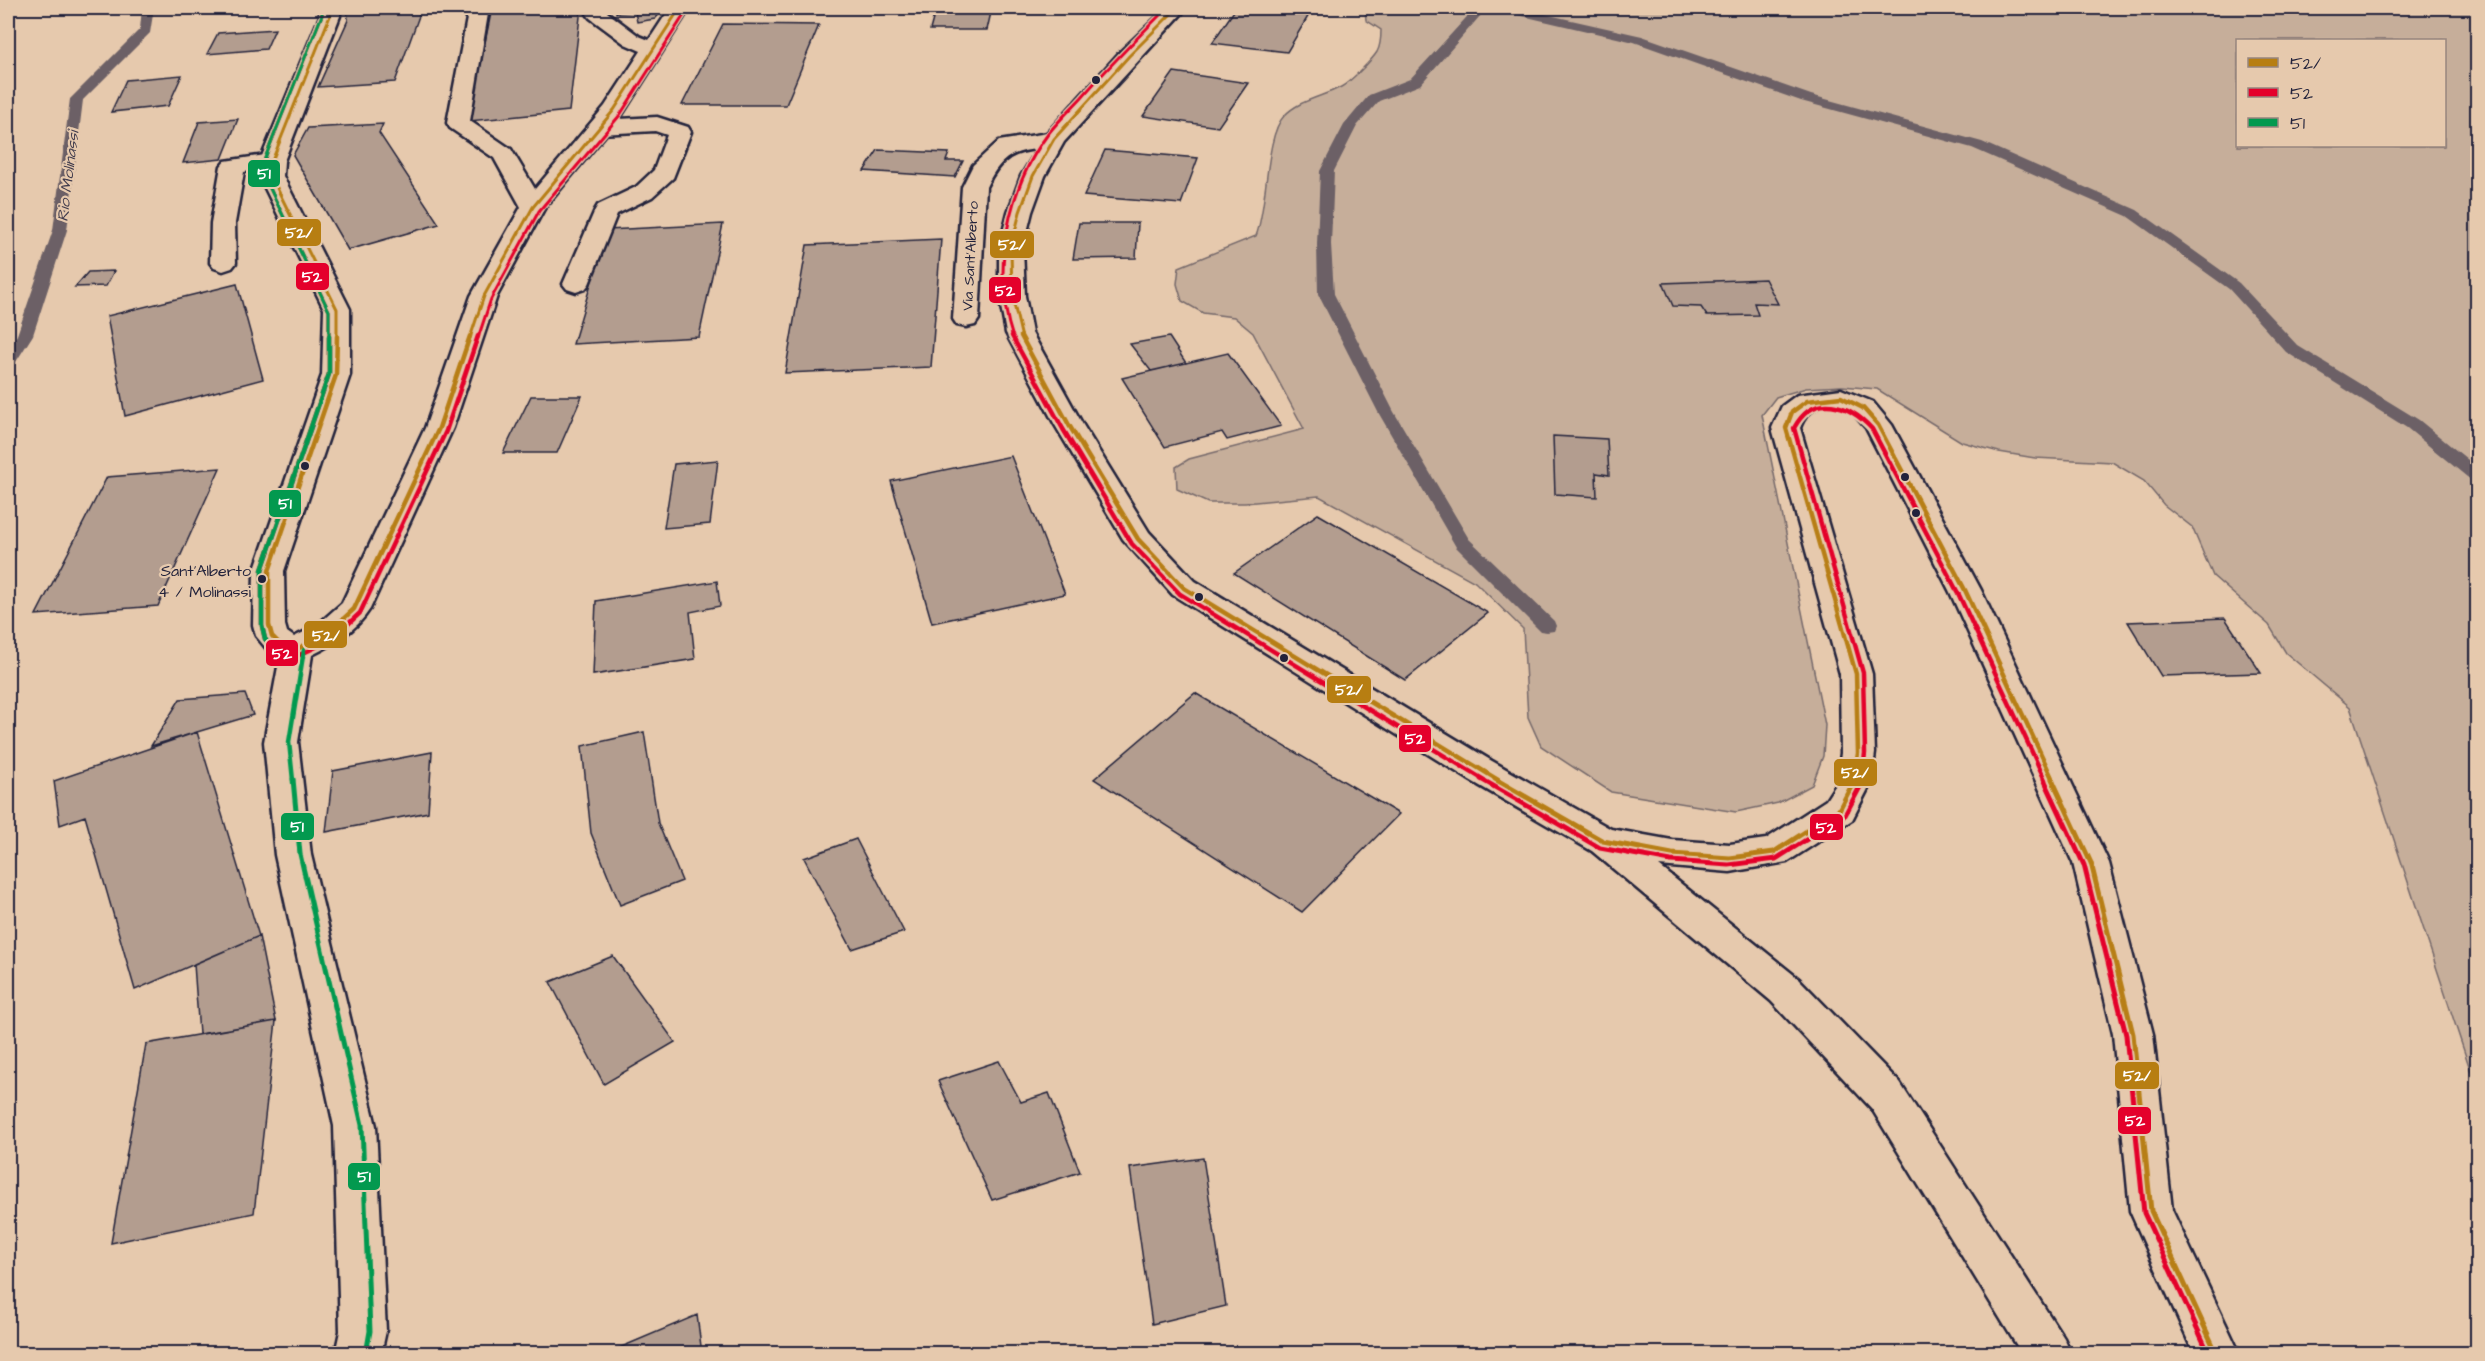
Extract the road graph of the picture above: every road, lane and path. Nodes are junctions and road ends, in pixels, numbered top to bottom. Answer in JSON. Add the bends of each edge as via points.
{"nodes":[{"id":1,"x":330,"y":8,"type":"edge"},
{"id":2,"x":479,"y":8,"type":"edge"},
{"id":3,"x":597,"y":8,"type":"edge"},
{"id":4,"x":680,"y":8,"type":"edge"},
{"id":5,"x":1178,"y":8,"type":"edge"},
{"id":6,"x":654,"y":49,"type":"junction"},
{"id":7,"x":600,"y":127,"type":"junction"},
{"id":8,"x":1054,"y":139,"type":"junction"},
{"id":9,"x":272,"y":161,"type":"junction"},
{"id":10,"x":533,"y":207,"type":"junction"},
{"id":11,"x":223,"y":263,"type":"dead end"},
{"id":12,"x":576,"y":284,"type":"dead end"},
{"id":13,"x":966,"y":319,"type":"dead end"},
{"id":14,"x":297,"y":649,"type":"junction"},
{"id":15,"x":1603,"y":841,"type":"junction"},
{"id":16,"x":358,"y":1353,"type":"edge"},
{"id":17,"x":2048,"y":1353,"type":"edge"},
{"id":18,"x":2217,"y":1353,"type":"edge"}],
"edges":[{"from":1,"to":9,"type":"street"},
{"from":2,"to":10,"type":"street","via":[[458,123],[503,154]]},
{"from":3,"to":6,"type":"street","via":[[597,14],[632,40]]},
{"from":4,"to":6,"type":"street"},
{"from":5,"to":8,"type":"street"},
{"from":6,"to":7,"type":"street"},
{"from":7,"to":10,"type":"street"},
{"from":7,"to":12,"type":"street","via":[[657,124],[681,132],[665,173],[644,192],[607,210]]},
{"from":8,"to":13,"type":"street","name":"Via Sant'Alberto","via":[[1007,146],[985,165],[979,176],[974,187]]},
{"from":8,"to":15,"type":"street","via":[[1033,176],[1011,248],[1012,296],[1019,333],[1138,539],[1184,588]]},
{"from":9,"to":11,"type":"street","via":[[233,166],[224,223]]},
{"from":9,"to":14,"type":"street","via":[[271,176],[337,309],[336,375],[269,571],[272,636],[281,645]]},
{"from":10,"to":14,"type":"street","via":[[484,296],[439,428],[354,609],[327,634]]},
{"from":14,"to":16,"type":"street","via":[[281,742],[293,855],[355,1126],[363,1331]]},
{"from":15,"to":17,"type":"street","via":[[1785,990],[1886,1096]]},
{"from":15,"to":18,"type":"street","via":[[1672,854],[1730,858],[1774,852],[1839,810],[1854,783],[1858,753],[1856,674],[1786,428],[1792,412],[1807,401],[1841,397],[1863,408],[1878,425],[1965,590],[2091,863],[2133,1034],[2151,1211]]}]}
